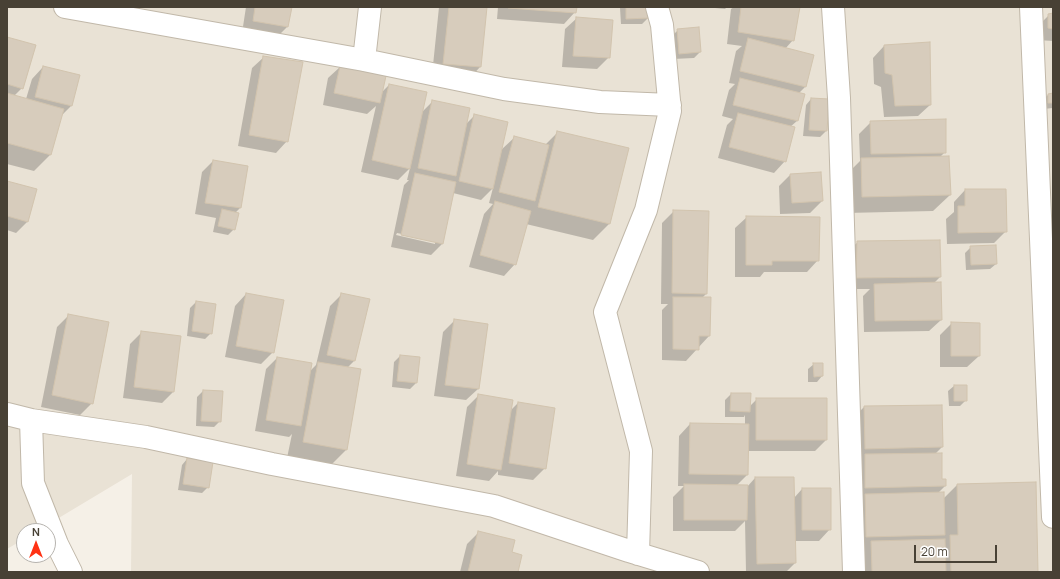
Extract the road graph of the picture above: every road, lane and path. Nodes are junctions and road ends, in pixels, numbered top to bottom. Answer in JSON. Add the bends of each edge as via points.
{"nodes":[{"id":1,"x":65,"y":7,"type":"edge"},
{"id":2,"x":370,"y":7,"type":"edge"},
{"id":3,"x":656,"y":7,"type":"edge"},
{"id":4,"x":833,"y":7,"type":"edge"},
{"id":5,"x":1031,"y":7,"type":"edge"},
{"id":6,"x":364,"y":60,"type":"junction"},
{"id":7,"x":670,"y":105,"type":"junction"},
{"id":8,"x":7,"y":414,"type":"edge"},
{"id":9,"x":31,"y":420,"type":"junction"},
{"id":10,"x":1053,"y":517,"type":"edge"},
{"id":11,"x":638,"y":554,"type":"junction"},
{"id":12,"x":66,"y":569,"type":"edge"},
{"id":13,"x":698,"y":572,"type":"edge"},
{"id":14,"x":854,"y":572,"type":"edge"}],
"edges":[{"from":1,"to":6,"type":"street"},
{"from":2,"to":6,"type":"street"},
{"from":3,"to":7,"type":"street","via":[[662,25]]},
{"from":4,"to":14,"type":"street","via":[[839,106]]},
{"from":5,"to":10,"type":"street"},
{"from":6,"to":7,"type":"street","via":[[504,89],[600,102]]},
{"from":7,"to":11,"type":"street","via":[[646,210],[605,312],[641,451]]},
{"from":8,"to":9,"type":"street"},
{"from":9,"to":11,"type":"street","via":[[146,437],[494,506]]},
{"from":9,"to":12,"type":"street","via":[[33,483]]},
{"from":11,"to":13,"type":"street"}]}
